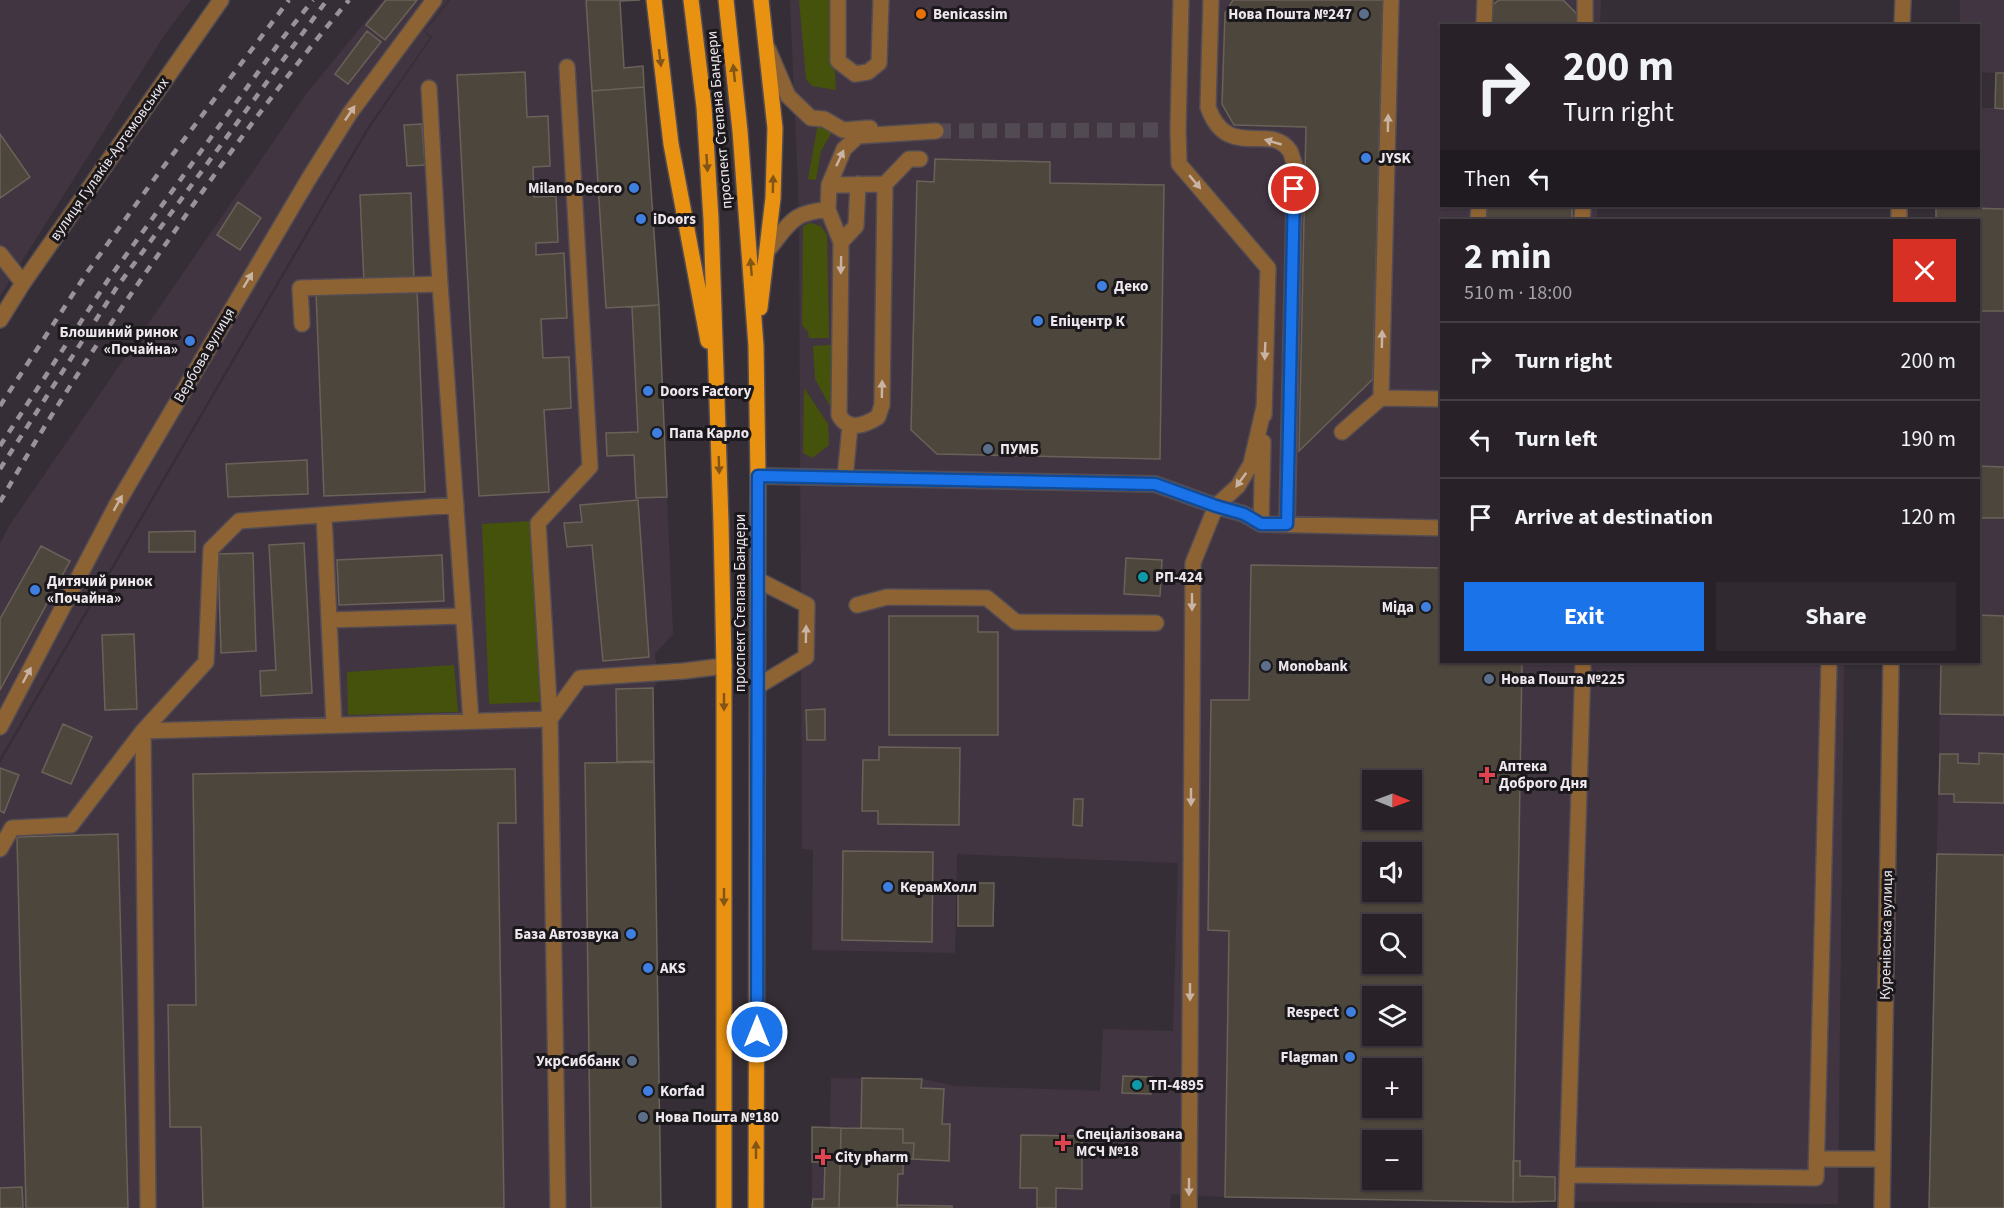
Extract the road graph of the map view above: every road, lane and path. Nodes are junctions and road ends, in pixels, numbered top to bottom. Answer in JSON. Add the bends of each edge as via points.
{"nodes":[{"id":1,"x":221,"y":0,"type":"edge"},
{"id":2,"x":434,"y":0,"type":"edge"},
{"id":3,"x":654,"y":0,"type":"edge"},
{"id":4,"x":691,"y":0,"type":"edge"},
{"id":5,"x":726,"y":0,"type":"edge"},
{"id":6,"x":762,"y":0,"type":"edge"},
{"id":7,"x":838,"y":0,"type":"edge"},
{"id":8,"x":881,"y":0,"type":"edge"},
{"id":9,"x":1181,"y":0,"type":"edge"},
{"id":10,"x":1211,"y":0,"type":"edge"},
{"id":11,"x":1391,"y":0,"type":"edge"},
{"id":12,"x":1485,"y":0,"type":"edge"},
{"id":13,"x":1585,"y":0,"type":"edge"},
{"id":14,"x":1903,"y":0,"type":"edge"},
{"id":15,"x":1484,"y":24,"type":"edge"},
{"id":16,"x":1585,"y":24,"type":"edge"},
{"id":17,"x":1902,"y":24,"type":"edge"},
{"id":18,"x":766,"y":44,"type":"junction"},
{"id":19,"x":567,"y":67,"type":"dead end"},
{"id":20,"x":429,"y":88,"type":"dead end"},
{"id":21,"x":920,"y":159,"type":"dead end"},
{"id":22,"x":858,"y":184,"type":"junction"},
{"id":23,"x":885,"y":184,"type":"junction"},
{"id":24,"x":829,"y":185,"type":"junction"},
{"id":25,"x":828,"y":210,"type":"junction"},
{"id":26,"x":841,"y":242,"type":"junction"},
{"id":27,"x":767,"y":251,"type":"junction"},
{"id":28,"x":0,"y":254,"type":"edge"},
{"id":29,"x":22,"y":283,"type":"junction"},
{"id":30,"x":440,"y":284,"type":"junction"},
{"id":31,"x":0,"y":320,"type":"edge"},
{"id":32,"x":302,"y":324,"type":"dead end"},
{"id":33,"x":756,"y":346,"type":"junction"},
{"id":34,"x":716,"y":385,"type":"junction"},
{"id":35,"x":1381,"y":398,"type":"junction"},
{"id":36,"x":1440,"y":399,"type":"edge"},
{"id":37,"x":1264,"y":407,"type":"junction"},
{"id":38,"x":850,"y":426,"type":"junction"},
{"id":39,"x":1341,"y":432,"type":"dead end"},
{"id":40,"x":758,"y":476,"type":"junction"},
{"id":41,"x":845,"y":478,"type":"junction"},
{"id":42,"x":456,"y":505,"type":"junction"},
{"id":43,"x":1216,"y":506,"type":"junction"},
{"id":44,"x":324,"y":515,"type":"junction"},
{"id":45,"x":1261,"y":524,"type":"junction"},
{"id":46,"x":1287,"y":524,"type":"junction"},
{"id":47,"x":1440,"y":528,"type":"edge"},
{"id":48,"x":758,"y":580,"type":"junction"},
{"id":49,"x":857,"y":605,"type":"dead end"},
{"id":50,"x":463,"y":616,"type":"junction"},
{"id":51,"x":329,"y":620,"type":"junction"},
{"id":52,"x":1156,"y":623,"type":"dead end"},
{"id":53,"x":1583,"y":663,"type":"edge"},
{"id":54,"x":1829,"y":663,"type":"edge"},
{"id":55,"x":1891,"y":663,"type":"edge"},
{"id":56,"x":724,"y":666,"type":"junction"},
{"id":57,"x":758,"y":686,"type":"junction"},
{"id":58,"x":550,"y":718,"type":"junction"},
{"id":59,"x":471,"y":721,"type":"junction"},
{"id":60,"x":334,"y":725,"type":"junction"},
{"id":61,"x":0,"y":727,"type":"edge"},
{"id":62,"x":143,"y":732,"type":"junction"},
{"id":63,"x":0,"y":849,"type":"edge"},
{"id":64,"x":1817,"y":1158,"type":"junction"},
{"id":65,"x":1882,"y":1159,"type":"junction"},
{"id":66,"x":1567,"y":1175,"type":"junction"},
{"id":67,"x":148,"y":1208,"type":"edge"},
{"id":68,"x":558,"y":1208,"type":"edge"},
{"id":69,"x":724,"y":1208,"type":"edge"},
{"id":70,"x":756,"y":1208,"type":"edge"},
{"id":71,"x":1189,"y":1208,"type":"edge"},
{"id":72,"x":1566,"y":1208,"type":"edge"},
{"id":73,"x":1882,"y":1208,"type":"edge"}],
"edges":[{"from":1,"to":29,"type":"street","name":"вулиця Гулаків-Артемовських"},
{"from":61,"to":2,"type":"street","name":"Вербова вулиця","one_way":true,"via":[[117,504],[290,209],[350,112]]},
{"from":3,"to":34,"type":"main road","one_way":true,"via":[[671,144]]},
{"from":4,"to":34,"type":"main road","name":"проспект Степана Бандери","one_way":true,"via":[[711,219]]},
{"from":33,"to":5,"type":"main road","name":"проспект Степана Бандери","one_way":true},
{"from":6,"to":18,"type":"main road"},
{"from":7,"to":8,"type":"street","via":[[838,61],[855,74],[868,72],[879,63]]},
{"from":9,"to":37,"type":"street","one_way":true,"via":[[1171,130],[1179,164],[1268,268]]},
{"from":46,"to":10,"type":"street","one_way":true,"via":[[1295,165],[1290,151],[1280,142],[1236,137],[1223,133],[1213,122],[1208,107]]},
{"from":35,"to":11,"type":"street","one_way":true},
{"from":12,"to":15,"type":"street"},
{"from":13,"to":16,"type":"street"},
{"from":14,"to":17,"type":"street"},
{"from":24,"to":18,"type":"street","one_way":true,"via":[[844,149],[858,136],[936,131],[889,127],[843,130],[824,119],[811,118],[788,96]]},
{"from":27,"to":18,"type":"main road","one_way":true,"via":[[775,128]]},
{"from":19,"to":58,"type":"street","via":[[590,467],[538,523]]},
{"from":20,"to":30,"type":"street"},
{"from":21,"to":23,"type":"street","via":[[909,159]]},
{"from":22,"to":23,"type":"street"},
{"from":22,"to":24,"type":"street"},
{"from":22,"to":26,"type":"street","via":[[856,226]]},
{"from":38,"to":23,"type":"street","one_way":true,"via":[[878,417],[882,405]]},
{"from":24,"to":25,"type":"street"},
{"from":25,"to":26,"type":"street"},
{"from":25,"to":27,"type":"street","via":[[810,210],[796,216]]},
{"from":26,"to":38,"type":"street","one_way":true,"via":[[839,415]]},
{"from":27,"to":33,"type":"main road"},
{"from":28,"to":29,"type":"street"},
{"from":29,"to":31,"type":"street","name":"вулиця Гулаків-Артемовських"},
{"from":30,"to":32,"type":"street","via":[[300,288]]},
{"from":30,"to":42,"type":"street"},
{"from":33,"to":40,"type":"main road","name":"проспект Степана Бандери"},
{"from":34,"to":56,"type":"main road","name":"проспект Степана Бандери","one_way":true},
{"from":35,"to":36,"type":"street"},
{"from":35,"to":39,"type":"street"},
{"from":37,"to":43,"type":"street","one_way":true,"via":[[1251,464],[1238,486]]},
{"from":37,"to":45,"type":"street"},
{"from":38,"to":41,"type":"street"},
{"from":40,"to":41,"type":"street"},
{"from":40,"to":48,"type":"main road","name":"проспект Степана Бандери"},
{"from":41,"to":43,"type":"street","via":[[1155,484]]},
{"from":42,"to":44,"type":"street"},
{"from":42,"to":50,"type":"street"},
{"from":43,"to":45,"type":"street"},
{"from":43,"to":71,"type":"street","one_way":true,"via":[[1193,563]]},
{"from":44,"to":51,"type":"street"},
{"from":44,"to":62,"type":"street","via":[[239,521],[211,549],[206,662]]},
{"from":45,"to":46,"type":"street"},
{"from":46,"to":47,"type":"street"},
{"from":48,"to":57,"type":"main road","name":"проспект Степана Бандери"},
{"from":57,"to":48,"type":"street","one_way":true,"via":[[806,657],[807,605]]},
{"from":49,"to":52,"type":"street","via":[[887,597],[987,598],[1016,622]]},
{"from":50,"to":51,"type":"street"},
{"from":50,"to":59,"type":"street"},
{"from":51,"to":60,"type":"street"},
{"from":53,"to":66,"type":"street"},
{"from":54,"to":64,"type":"street"},
{"from":55,"to":65,"type":"street","name":"Куренівська вулиця"},
{"from":56,"to":58,"type":"street","via":[[580,678]]},
{"from":56,"to":69,"type":"main road","name":"проспект Степана Бандери","one_way":true},
{"from":70,"to":57,"type":"main road","name":"проспект Степана Бандери","one_way":true},
{"from":58,"to":59,"type":"street"},
{"from":58,"to":68,"type":"street"},
{"from":59,"to":60,"type":"street"},
{"from":60,"to":62,"type":"street"},
{"from":62,"to":63,"type":"street","via":[[71,825],[12,828]]},
{"from":62,"to":67,"type":"street"},
{"from":64,"to":65,"type":"street"},
{"from":64,"to":66,"type":"street","via":[[1816,1178]]},
{"from":65,"to":73,"type":"street","name":"Куренівська вулиця"},
{"from":66,"to":72,"type":"street"}]}
